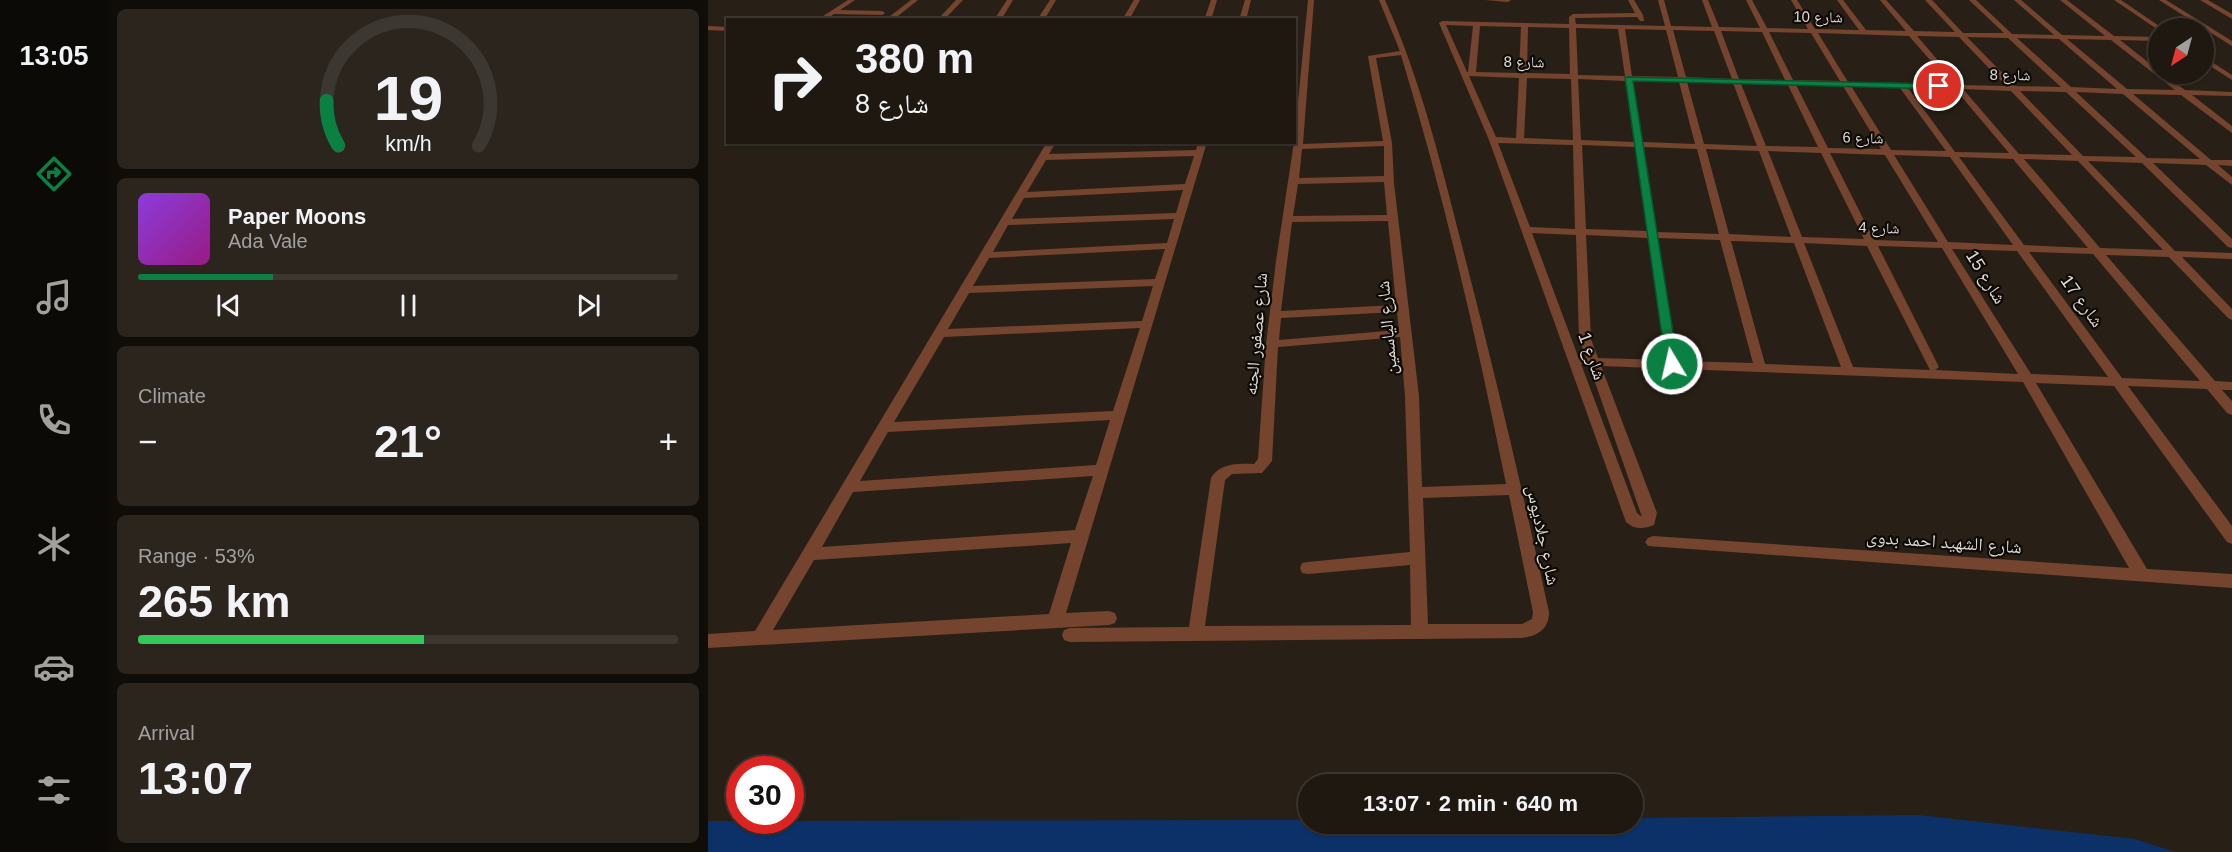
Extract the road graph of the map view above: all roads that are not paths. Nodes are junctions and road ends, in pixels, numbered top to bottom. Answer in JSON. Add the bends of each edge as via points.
{"nodes":[{"id":1,"x":852,"y":0,"type":"edge"},
{"id":2,"x":915,"y":0,"type":"edge"},
{"id":3,"x":922,"y":0,"type":"edge"},
{"id":4,"x":960,"y":0,"type":"edge"},
{"id":5,"x":1010,"y":0,"type":"edge"},
{"id":6,"x":1053,"y":0,"type":"edge"},
{"id":7,"x":1137,"y":0,"type":"edge"},
{"id":8,"x":1214,"y":0,"type":"edge"},
{"id":9,"x":1248,"y":0,"type":"edge"},
{"id":10,"x":1311,"y":0,"type":"edge"},
{"id":11,"x":1382,"y":0,"type":"edge"},
{"id":12,"x":1488,"y":0,"type":"edge"},
{"id":13,"x":1508,"y":0,"type":"edge"},
{"id":14,"x":1631,"y":0,"type":"edge"},
{"id":15,"x":1661,"y":0,"type":"edge"},
{"id":16,"x":1705,"y":0,"type":"edge"},
{"id":17,"x":1749,"y":0,"type":"edge"},
{"id":18,"x":1794,"y":0,"type":"edge"},
{"id":19,"x":1840,"y":0,"type":"edge"},
{"id":20,"x":1883,"y":0,"type":"edge"},
{"id":21,"x":1928,"y":0,"type":"edge"},
{"id":22,"x":1972,"y":0,"type":"edge"},
{"id":23,"x":2017,"y":0,"type":"edge"},
{"id":24,"x":2063,"y":0,"type":"edge"},
{"id":25,"x":2072,"y":0,"type":"edge"},
{"id":26,"x":2117,"y":0,"type":"edge"},
{"id":27,"x":2162,"y":0,"type":"edge"},
{"id":28,"x":2203,"y":0,"type":"edge"},
{"id":29,"x":832,"y":12,"type":"junction"},
{"id":30,"x":882,"y":13,"type":"dead end"},
{"id":31,"x":2229,"y":14,"type":"edge"},
{"id":32,"x":1640,"y":15,"type":"junction"},
{"id":33,"x":823,"y":18,"type":"edge"},
{"id":34,"x":891,"y":18,"type":"edge"},
{"id":35,"x":900,"y":18,"type":"edge"},
{"id":36,"x":942,"y":18,"type":"edge"},
{"id":37,"x":998,"y":18,"type":"edge"},
{"id":38,"x":1041,"y":18,"type":"edge"},
{"id":39,"x":1126,"y":18,"type":"edge"},
{"id":40,"x":1208,"y":18,"type":"edge"},
{"id":41,"x":1243,"y":18,"type":"edge"},
{"id":42,"x":1572,"y":21,"type":"junction"},
{"id":43,"x":2148,"y":21,"type":"edge"},
{"id":44,"x":1442,"y":23,"type":"junction"},
{"id":45,"x":1477,"y":23,"type":"junction"},
{"id":46,"x":1525,"y":24,"type":"junction"},
{"id":47,"x":1621,"y":26,"type":"junction"},
{"id":48,"x":1646,"y":27,"type":"junction"},
{"id":49,"x":708,"y":28,"type":"edge"},
{"id":50,"x":726,"y":28,"type":"edge"},
{"id":51,"x":1668,"y":28,"type":"junction"},
{"id":52,"x":1717,"y":29,"type":"junction"},
{"id":53,"x":1764,"y":30,"type":"junction"},
{"id":54,"x":1813,"y":31,"type":"junction"},
{"id":55,"x":1864,"y":32,"type":"junction"},
{"id":56,"x":1911,"y":33,"type":"junction"},
{"id":57,"x":1961,"y":34,"type":"junction"},
{"id":58,"x":2011,"y":36,"type":"junction"},
{"id":59,"x":2061,"y":37,"type":"junction"},
{"id":60,"x":2113,"y":38,"type":"junction"},
{"id":61,"x":2124,"y":38,"type":"junction"},
{"id":62,"x":2148,"y":39,"type":"edge"},
{"id":63,"x":2214,"y":41,"type":"edge"},
{"id":64,"x":2230,"y":42,"type":"edge"},
{"id":65,"x":1404,"y":53,"type":"junction"},
{"id":66,"x":2148,"y":57,"type":"edge"},
{"id":67,"x":2148,"y":65,"type":"edge"},
{"id":68,"x":2214,"y":66,"type":"edge"},
{"id":69,"x":1467,"y":74,"type":"junction"},
{"id":70,"x":1523,"y":76,"type":"junction"},
{"id":71,"x":1575,"y":77,"type":"junction"},
{"id":72,"x":1628,"y":78,"type":"junction"},
{"id":73,"x":2232,"y":78,"type":"edge"},
{"id":74,"x":1682,"y":80,"type":"junction"},
{"id":75,"x":1737,"y":81,"type":"junction"},
{"id":76,"x":1791,"y":83,"type":"junction"},
{"id":77,"x":1846,"y":84,"type":"junction"},
{"id":78,"x":2173,"y":84,"type":"edge"},
{"id":79,"x":2183,"y":84,"type":"edge"},
{"id":80,"x":1902,"y":86,"type":"junction"},
{"id":81,"x":1957,"y":87,"type":"junction"},
{"id":82,"x":2013,"y":88,"type":"junction"},
{"id":83,"x":2069,"y":90,"type":"junction"},
{"id":84,"x":2126,"y":91,"type":"junction"},
{"id":85,"x":2184,"y":93,"type":"junction"},
{"id":86,"x":2195,"y":93,"type":"junction"},
{"id":87,"x":2232,"y":94,"type":"edge"},
{"id":88,"x":2232,"y":121,"type":"edge"},
{"id":89,"x":2232,"y":130,"type":"edge"},
{"id":90,"x":1493,"y":140,"type":"junction"},
{"id":91,"x":1520,"y":140,"type":"junction"},
{"id":92,"x":1578,"y":142,"type":"junction"},
{"id":93,"x":1388,"y":143,"type":"junction"},
{"id":94,"x":1051,"y":144,"type":"edge"},
{"id":95,"x":1156,"y":144,"type":"edge"},
{"id":96,"x":1638,"y":145,"type":"junction"},
{"id":97,"x":1298,"y":147,"type":"junction"},
{"id":98,"x":1701,"y":147,"type":"junction"},
{"id":99,"x":1201,"y":148,"type":"edge"},
{"id":100,"x":1762,"y":148,"type":"junction"},
{"id":101,"x":1825,"y":150,"type":"junction"},
{"id":102,"x":1888,"y":152,"type":"junction"},
{"id":103,"x":1952,"y":154,"type":"junction"},
{"id":104,"x":1152,"y":155,"type":"junction"},
{"id":105,"x":1044,"y":157,"type":"junction"},
{"id":106,"x":2016,"y":157,"type":"junction"},
{"id":107,"x":2082,"y":159,"type":"junction"},
{"id":108,"x":2145,"y":161,"type":"junction"},
{"id":109,"x":2209,"y":163,"type":"junction"},
{"id":110,"x":2232,"y":164,"type":"edge"},
{"id":111,"x":1389,"y":179,"type":"junction"},
{"id":112,"x":1293,"y":181,"type":"junction"},
{"id":113,"x":2232,"y":182,"type":"edge"},
{"id":114,"x":1189,"y":187,"type":"junction"},
{"id":115,"x":1023,"y":195,"type":"junction"},
{"id":116,"x":1180,"y":216,"type":"junction"},
{"id":117,"x":1393,"y":218,"type":"junction"},
{"id":118,"x":1287,"y":219,"type":"junction"},
{"id":119,"x":1006,"y":222,"type":"junction"},
{"id":120,"x":1525,"y":230,"type":"junction"},
{"id":121,"x":1580,"y":231,"type":"junction"},
{"id":122,"x":1652,"y":234,"type":"junction"},
{"id":123,"x":1725,"y":237,"type":"junction"},
{"id":124,"x":1798,"y":240,"type":"junction"},
{"id":125,"x":1871,"y":242,"type":"junction"},
{"id":126,"x":1945,"y":245,"type":"junction"},
{"id":127,"x":2232,"y":245,"type":"edge"},
{"id":128,"x":1172,"y":246,"type":"junction"},
{"id":129,"x":2021,"y":248,"type":"junction"},
{"id":130,"x":2097,"y":251,"type":"junction"},
{"id":131,"x":2172,"y":254,"type":"junction"},
{"id":132,"x":987,"y":255,"type":"junction"},
{"id":133,"x":2232,"y":256,"type":"edge"},
{"id":134,"x":1161,"y":282,"type":"junction"},
{"id":135,"x":966,"y":290,"type":"junction"},
{"id":136,"x":1404,"y":308,"type":"junction"},
{"id":137,"x":1275,"y":315,"type":"junction"},
{"id":138,"x":2232,"y":316,"type":"edge"},
{"id":139,"x":1148,"y":324,"type":"junction"},
{"id":140,"x":940,"y":333,"type":"junction"},
{"id":141,"x":1406,"y":333,"type":"junction"},
{"id":142,"x":1272,"y":344,"type":"junction"},
{"id":143,"x":1573,"y":356,"type":"junction"},
{"id":144,"x":1591,"y":356,"type":"junction"},
{"id":145,"x":1671,"y":360,"type":"junction"},
{"id":146,"x":1759,"y":364,"type":"junction"},
{"id":147,"x":1847,"y":368,"type":"junction"},
{"id":148,"x":1934,"y":368,"type":"junction"},
{"id":149,"x":2026,"y":377,"type":"junction"},
{"id":150,"x":2118,"y":381,"type":"junction"},
{"id":151,"x":2211,"y":385,"type":"junction"},
{"id":152,"x":2232,"y":386,"type":"edge"},
{"id":153,"x":2232,"y":410,"type":"edge"},
{"id":154,"x":1120,"y":415,"type":"junction"},
{"id":155,"x":885,"y":427,"type":"junction"},
{"id":156,"x":1103,"y":470,"type":"junction"},
{"id":157,"x":849,"y":487,"type":"junction"},
{"id":158,"x":1515,"y":489,"type":"junction"},
{"id":159,"x":1415,"y":493,"type":"junction"},
{"id":160,"x":1081,"y":536,"type":"junction"},
{"id":161,"x":2232,"y":538,"type":"edge"},
{"id":162,"x":1653,"y":542,"type":"dead end"},
{"id":163,"x":809,"y":554,"type":"junction"},
{"id":164,"x":1417,"y":558,"type":"junction"},
{"id":165,"x":1308,"y":568,"type":"dead end"},
{"id":166,"x":2142,"y":575,"type":"junction"},
{"id":167,"x":2232,"y":581,"type":"edge"},
{"id":168,"x":1109,"y":618,"type":"dead end"},
{"id":169,"x":1054,"y":621,"type":"junction"},
{"id":170,"x":1420,"y":632,"type":"junction"},
{"id":171,"x":1196,"y":634,"type":"junction"},
{"id":172,"x":1070,"y":635,"type":"dead end"},
{"id":173,"x":759,"y":639,"type":"junction"},
{"id":174,"x":708,"y":641,"type":"edge"}],
"edges":[{"from":1,"to":29,"type":"street"},
{"from":2,"to":34,"type":"street"},
{"from":3,"to":35,"type":"street"},
{"from":4,"to":36,"type":"street"},
{"from":5,"to":37,"type":"street"},
{"from":6,"to":38,"type":"street"},
{"from":7,"to":39,"type":"street"},
{"from":8,"to":40,"type":"street"},
{"from":9,"to":41,"type":"street"},
{"from":10,"to":97,"type":"street","name":"شارع عصفور الجنه"},
{"from":11,"to":65,"type":"street","name":"شارع جلاديوس"},
{"from":12,"to":13,"type":"street"},
{"from":14,"to":32,"type":"street"},
{"from":15,"to":51,"type":"street"},
{"from":16,"to":52,"type":"street"},
{"from":17,"to":53,"type":"street"},
{"from":18,"to":54,"type":"street","name":"شارع 15"},
{"from":19,"to":55,"type":"street"},
{"from":20,"to":56,"type":"street"},
{"from":21,"to":57,"type":"street"},
{"from":22,"to":58,"type":"street"},
{"from":23,"to":59,"type":"street"},
{"from":24,"to":60,"type":"street"},
{"from":25,"to":61,"type":"street"},
{"from":26,"to":43,"type":"street"},
{"from":27,"to":64,"type":"street"},
{"from":28,"to":31,"type":"street"},
{"from":29,"to":30,"type":"street"},
{"from":29,"to":33,"type":"street"},
{"from":32,"to":42,"type":"street","name":"شارع 10"},
{"from":32,"to":48,"type":"street"},
{"from":42,"to":44,"type":"street","name":"شارع 10"},
{"from":42,"to":46,"type":"street","name":"شارع 10"},
{"from":42,"to":47,"type":"street","name":"شارع 10"},
{"from":42,"to":71,"type":"street"},
{"from":44,"to":45,"type":"street","name":"شارع 10"},
{"from":44,"to":69,"type":"street","name":"شارع 1"},
{"from":45,"to":46,"type":"street","name":"شارع 10"},
{"from":45,"to":69,"type":"street"},
{"from":46,"to":70,"type":"street"},
{"from":47,"to":48,"type":"street","name":"شارع 10"},
{"from":47,"to":72,"type":"street"},
{"from":48,"to":51,"type":"street","name":"شارع 10"},
{"from":49,"to":50,"type":"street"},
{"from":51,"to":52,"type":"street","name":"شارع 10"},
{"from":51,"to":74,"type":"street"},
{"from":52,"to":53,"type":"street","name":"شارع 10"},
{"from":52,"to":75,"type":"street"},
{"from":53,"to":54,"type":"street","name":"شارع 10"},
{"from":53,"to":76,"type":"street"},
{"from":54,"to":55,"type":"street","name":"شارع 10"},
{"from":54,"to":77,"type":"street","name":"شارع 15"},
{"from":55,"to":56,"type":"street","name":"شارع 10"},
{"from":56,"to":57,"type":"street","name":"شارع 10"},
{"from":56,"to":81,"type":"street"},
{"from":57,"to":58,"type":"street","name":"شارع 10"},
{"from":57,"to":82,"type":"street"},
{"from":58,"to":59,"type":"street","name":"شارع 10"},
{"from":58,"to":83,"type":"street"},
{"from":59,"to":60,"type":"street","name":"شارع 10"},
{"from":59,"to":84,"type":"street"},
{"from":60,"to":61,"type":"street","name":"شارع 10"},
{"from":60,"to":67,"type":"street"},
{"from":61,"to":62,"type":"street","name":"شارع 10"},
{"from":61,"to":66,"type":"street"},
{"from":63,"to":64,"type":"street"},
{"from":65,"to":93,"type":"street","name":"شارع الياسمين","via":[[1372,56]]},
{"from":65,"to":158,"type":"street","name":"شارع جلاديوس","via":[[1428,130]]},
{"from":68,"to":73,"type":"street"},
{"from":69,"to":70,"type":"street","name":"شارع 8"},
{"from":69,"to":90,"type":"street","name":"شارع 1"},
{"from":70,"to":71,"type":"street","name":"شارع 8"},
{"from":70,"to":91,"type":"street"},
{"from":71,"to":72,"type":"street","name":"شارع 8"},
{"from":71,"to":92,"type":"street"},
{"from":72,"to":74,"type":"street","name":"شارع 8"},
{"from":72,"to":96,"type":"street"},
{"from":74,"to":75,"type":"street","name":"شارع 8"},
{"from":74,"to":98,"type":"street"},
{"from":75,"to":76,"type":"street","name":"شارع 8"},
{"from":75,"to":100,"type":"street"},
{"from":76,"to":77,"type":"street","name":"شارع 8"},
{"from":76,"to":101,"type":"street"},
{"from":77,"to":80,"type":"street","name":"شارع 8"},
{"from":77,"to":102,"type":"street","name":"شارع 15"},
{"from":78,"to":85,"type":"street"},
{"from":79,"to":86,"type":"street"},
{"from":80,"to":81,"type":"street","name":"شارع 8"},
{"from":80,"to":103,"type":"street","name":"شارع 17"},
{"from":81,"to":82,"type":"street","name":"شارع 8"},
{"from":81,"to":106,"type":"street"},
{"from":82,"to":83,"type":"street","name":"شارع 8"},
{"from":82,"to":107,"type":"street"},
{"from":83,"to":84,"type":"street","name":"شارع 8"},
{"from":83,"to":108,"type":"street"},
{"from":84,"to":85,"type":"street","name":"شارع 8"},
{"from":84,"to":109,"type":"street"},
{"from":85,"to":86,"type":"street","name":"شارع 8"},
{"from":85,"to":89,"type":"street"},
{"from":86,"to":87,"type":"street","name":"شارع 8"},
{"from":86,"to":88,"type":"street"},
{"from":90,"to":91,"type":"street","name":"شارع 6"},
{"from":90,"to":120,"type":"street","name":"شارع 1"},
{"from":91,"to":92,"type":"street","name":"شارع 6"},
{"from":92,"to":96,"type":"street","name":"شارع 6"},
{"from":92,"to":121,"type":"street"},
{"from":93,"to":97,"type":"street"},
{"from":93,"to":111,"type":"street","name":"شارع الياسمين"},
{"from":94,"to":105,"type":"street"},
{"from":95,"to":104,"type":"street"},
{"from":96,"to":98,"type":"street","name":"شارع 6"},
{"from":96,"to":122,"type":"street"},
{"from":97,"to":112,"type":"street","name":"شارع عصفور الجنه"},
{"from":98,"to":100,"type":"street","name":"شارع 6"},
{"from":98,"to":123,"type":"street"},
{"from":99,"to":104,"type":"street"},
{"from":99,"to":114,"type":"street"},
{"from":100,"to":101,"type":"street","name":"شارع 6"},
{"from":100,"to":124,"type":"street"},
{"from":101,"to":102,"type":"street","name":"شارع 6"},
{"from":101,"to":125,"type":"street"},
{"from":102,"to":103,"type":"street","name":"شارع 6"},
{"from":102,"to":126,"type":"street","name":"شارع 15"},
{"from":103,"to":106,"type":"street","name":"شارع 6"},
{"from":103,"to":129,"type":"street","name":"شارع 17"},
{"from":104,"to":105,"type":"street"},
{"from":105,"to":115,"type":"street"},
{"from":106,"to":107,"type":"street","name":"شارع 6"},
{"from":106,"to":130,"type":"street"},
{"from":107,"to":108,"type":"street","name":"شارع 6"},
{"from":107,"to":131,"type":"street"},
{"from":108,"to":109,"type":"street","name":"شارع 6"},
{"from":108,"to":127,"type":"street"},
{"from":109,"to":110,"type":"street","name":"شارع 6"},
{"from":109,"to":113,"type":"street"},
{"from":111,"to":112,"type":"street"},
{"from":111,"to":117,"type":"street","name":"شارع الياسمين"},
{"from":112,"to":118,"type":"street","name":"شارع عصفور الجنه"},
{"from":114,"to":115,"type":"street"},
{"from":114,"to":116,"type":"street"},
{"from":115,"to":119,"type":"street"},
{"from":116,"to":119,"type":"street"},
{"from":116,"to":128,"type":"street"},
{"from":117,"to":118,"type":"street"},
{"from":117,"to":136,"type":"street","name":"شارع الياسمين"},
{"from":118,"to":137,"type":"street","name":"شارع عصفور الجنه"},
{"from":119,"to":132,"type":"street"},
{"from":120,"to":121,"type":"street","name":"شارع 4"},
{"from":120,"to":143,"type":"street","name":"شارع 1"},
{"from":121,"to":122,"type":"street","name":"شارع 4"},
{"from":121,"to":144,"type":"street","via":[[1585,339]]},
{"from":122,"to":123,"type":"street","name":"شارع 4"},
{"from":122,"to":145,"type":"street"},
{"from":123,"to":124,"type":"street","name":"شارع 4"},
{"from":123,"to":146,"type":"street"},
{"from":124,"to":125,"type":"street","name":"شارع 4"},
{"from":124,"to":147,"type":"street"},
{"from":125,"to":126,"type":"street","name":"شارع 4"},
{"from":125,"to":148,"type":"street"},
{"from":126,"to":129,"type":"street","name":"شارع 4"},
{"from":126,"to":149,"type":"street","name":"شارع 15"},
{"from":128,"to":132,"type":"street"},
{"from":128,"to":134,"type":"street"},
{"from":129,"to":130,"type":"street","name":"شارع 4"},
{"from":129,"to":150,"type":"street","name":"شارع 17"},
{"from":130,"to":131,"type":"street","name":"شارع 4"},
{"from":130,"to":151,"type":"street"},
{"from":131,"to":133,"type":"street","name":"شارع 4"},
{"from":131,"to":138,"type":"street"},
{"from":132,"to":135,"type":"street"},
{"from":134,"to":135,"type":"street"},
{"from":134,"to":139,"type":"street"},
{"from":135,"to":140,"type":"street"},
{"from":136,"to":137,"type":"street"},
{"from":136,"to":141,"type":"street","name":"شارع الياسمين"},
{"from":137,"to":142,"type":"street","name":"شارع عصفور الجنه"},
{"from":139,"to":140,"type":"street"},
{"from":139,"to":154,"type":"street"},
{"from":140,"to":155,"type":"street"},
{"from":141,"to":142,"type":"street"},
{"from":141,"to":159,"type":"street","name":"شارع الياسمين"},
{"from":142,"to":171,"type":"street","name":"شارع عصفور الجنه","via":[[1265,461],[1257,468],[1230,469],[1218,478]]},
{"from":143,"to":144,"type":"street"},
{"from":143,"to":144,"type":"street","name":"شارع 1","via":[[1630,515],[1637,522],[1646,522],[1650,513]]},
{"from":144,"to":145,"type":"street"},
{"from":145,"to":146,"type":"street"},
{"from":146,"to":147,"type":"street"},
{"from":147,"to":148,"type":"street"},
{"from":147,"to":149,"type":"street","via":[[2000,379]]},
{"from":148,"to":149,"type":"street","via":[[2007,372]]},
{"from":149,"to":150,"type":"street"},
{"from":149,"to":166,"type":"street","name":"شارع 15"},
{"from":150,"to":151,"type":"street"},
{"from":150,"to":161,"type":"street","name":"شارع 17"},
{"from":151,"to":152,"type":"street"},
{"from":151,"to":153,"type":"street"},
{"from":154,"to":155,"type":"street"},
{"from":154,"to":156,"type":"street"},
{"from":155,"to":157,"type":"street"},
{"from":156,"to":157,"type":"street"},
{"from":156,"to":160,"type":"street"},
{"from":157,"to":163,"type":"street"},
{"from":158,"to":159,"type":"street"},
{"from":158,"to":170,"type":"street","name":"شارع جلاديوس","via":[[1540,621],[1522,631]]},
{"from":159,"to":164,"type":"street","name":"شارع الياسمين"},
{"from":160,"to":163,"type":"street"},
{"from":160,"to":169,"type":"street"},
{"from":162,"to":166,"type":"street","name":"شارع الشهيد احمد بدوى"},
{"from":163,"to":173,"type":"street"},
{"from":164,"to":165,"type":"street"},
{"from":164,"to":170,"type":"street","name":"شارع الياسمين"},
{"from":166,"to":167,"type":"street","name":"شارع الشهيد احمد بدوى"},
{"from":168,"to":169,"type":"street"},
{"from":169,"to":173,"type":"street"},
{"from":170,"to":171,"type":"street","name":"شارع جلاديوس"},
{"from":171,"to":172,"type":"street","name":"شارع جلاديوس"},
{"from":173,"to":174,"type":"street"}]}
